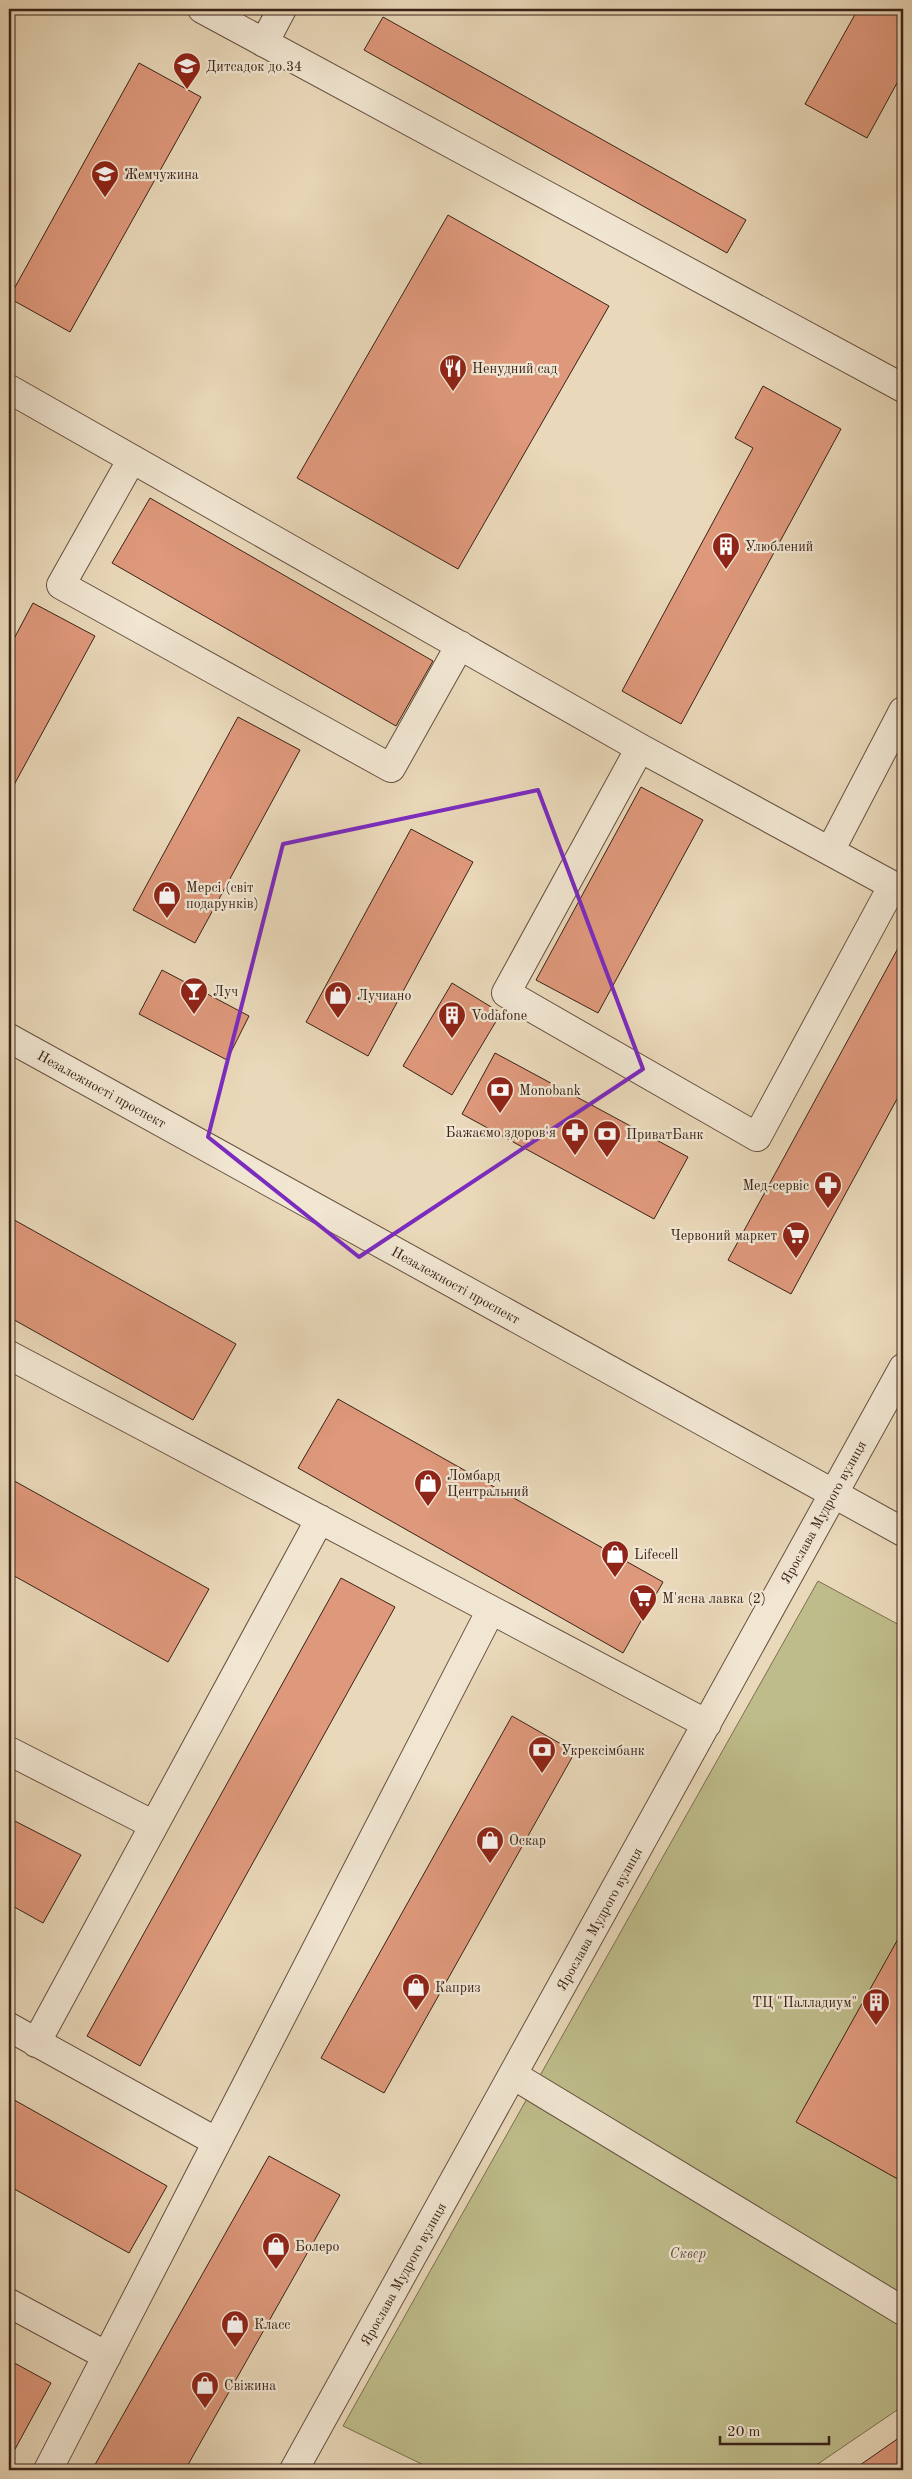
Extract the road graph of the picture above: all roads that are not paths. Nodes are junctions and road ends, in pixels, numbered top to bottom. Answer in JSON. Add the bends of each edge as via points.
{"nodes":[{"id":1,"x":202,"y":9,"type":"edge"},
{"id":2,"x":282,"y":9,"type":"edge"},
{"id":3,"x":264,"y":42,"type":"junction"},
{"id":4,"x":903,"y":388,"type":"edge"},
{"id":5,"x":9,"y":389,"type":"edge"},
{"id":6,"x":132,"y":459,"type":"junction"},
{"id":7,"x":460,"y":645,"type":"junction"},
{"id":8,"x":903,"y":711,"type":"edge"},
{"id":9,"x":640,"y":748,"type":"junction"},
{"id":10,"x":830,"y":851,"type":"junction"},
{"id":11,"x":898,"y":888,"type":"edge"},
{"id":12,"x":9,"y":1038,"type":"edge"},
{"id":13,"x":9,"y":1355,"type":"edge"},
{"id":14,"x":903,"y":1368,"type":"edge"},
{"id":15,"x":833,"y":1494,"type":"junction"},
{"id":16,"x":320,"y":1519,"type":"junction"},
{"id":17,"x":903,"y":1532,"type":"edge"},
{"id":18,"x":491,"y":1610,"type":"junction"},
{"id":19,"x":706,"y":1724,"type":"junction"},
{"id":20,"x":9,"y":1751,"type":"edge"},
{"id":21,"x":154,"y":1825,"type":"junction"},
{"id":22,"x":9,"y":2027,"type":"edge"},
{"id":23,"x":36,"y":2042,"type":"junction"},
{"id":24,"x":513,"y":2075,"type":"junction"},
{"id":25,"x":217,"y":2142,"type":"junction"},
{"id":26,"x":9,"y":2304,"type":"edge"},
{"id":27,"x":903,"y":2311,"type":"edge"},
{"id":28,"x":107,"y":2356,"type":"junction"},
{"id":29,"x":48,"y":2470,"type":"edge"},
{"id":30,"x":294,"y":2470,"type":"edge"}],
"edges":[{"from":1,"to":3,"type":"street"},
{"from":2,"to":3,"type":"street"},
{"from":3,"to":4,"type":"street"},
{"from":5,"to":6,"type":"street"},
{"from":6,"to":7,"type":"street"},
{"from":6,"to":7,"type":"street","via":[[61,585],[390,768]]},
{"from":7,"to":9,"type":"street"},
{"from":8,"to":10,"type":"street"},
{"from":9,"to":10,"type":"street"},
{"from":9,"to":11,"type":"street","via":[[506,993],[758,1137]]},
{"from":10,"to":11,"type":"street"},
{"from":12,"to":15,"type":"street","name":"Незалежності проспект"},
{"from":13,"to":16,"type":"street"},
{"from":14,"to":15,"type":"street","name":"Ярослава Мудрого вулиця"},
{"from":15,"to":17,"type":"street","name":"Незалежності проспект"},
{"from":15,"to":19,"type":"street","name":"Ярослава Мудрого вулиця"},
{"from":16,"to":18,"type":"street"},
{"from":16,"to":21,"type":"street"},
{"from":18,"to":19,"type":"street"},
{"from":18,"to":25,"type":"street"},
{"from":19,"to":24,"type":"street","name":"Ярослава Мудрого вулиця"},
{"from":20,"to":21,"type":"street"},
{"from":21,"to":23,"type":"street"},
{"from":22,"to":23,"type":"street"},
{"from":23,"to":25,"type":"street"},
{"from":24,"to":27,"type":"street"},
{"from":24,"to":30,"type":"street","name":"Ярослава Мудрого вулиця"},
{"from":25,"to":28,"type":"street"},
{"from":26,"to":28,"type":"street"},
{"from":28,"to":29,"type":"street"}]}
